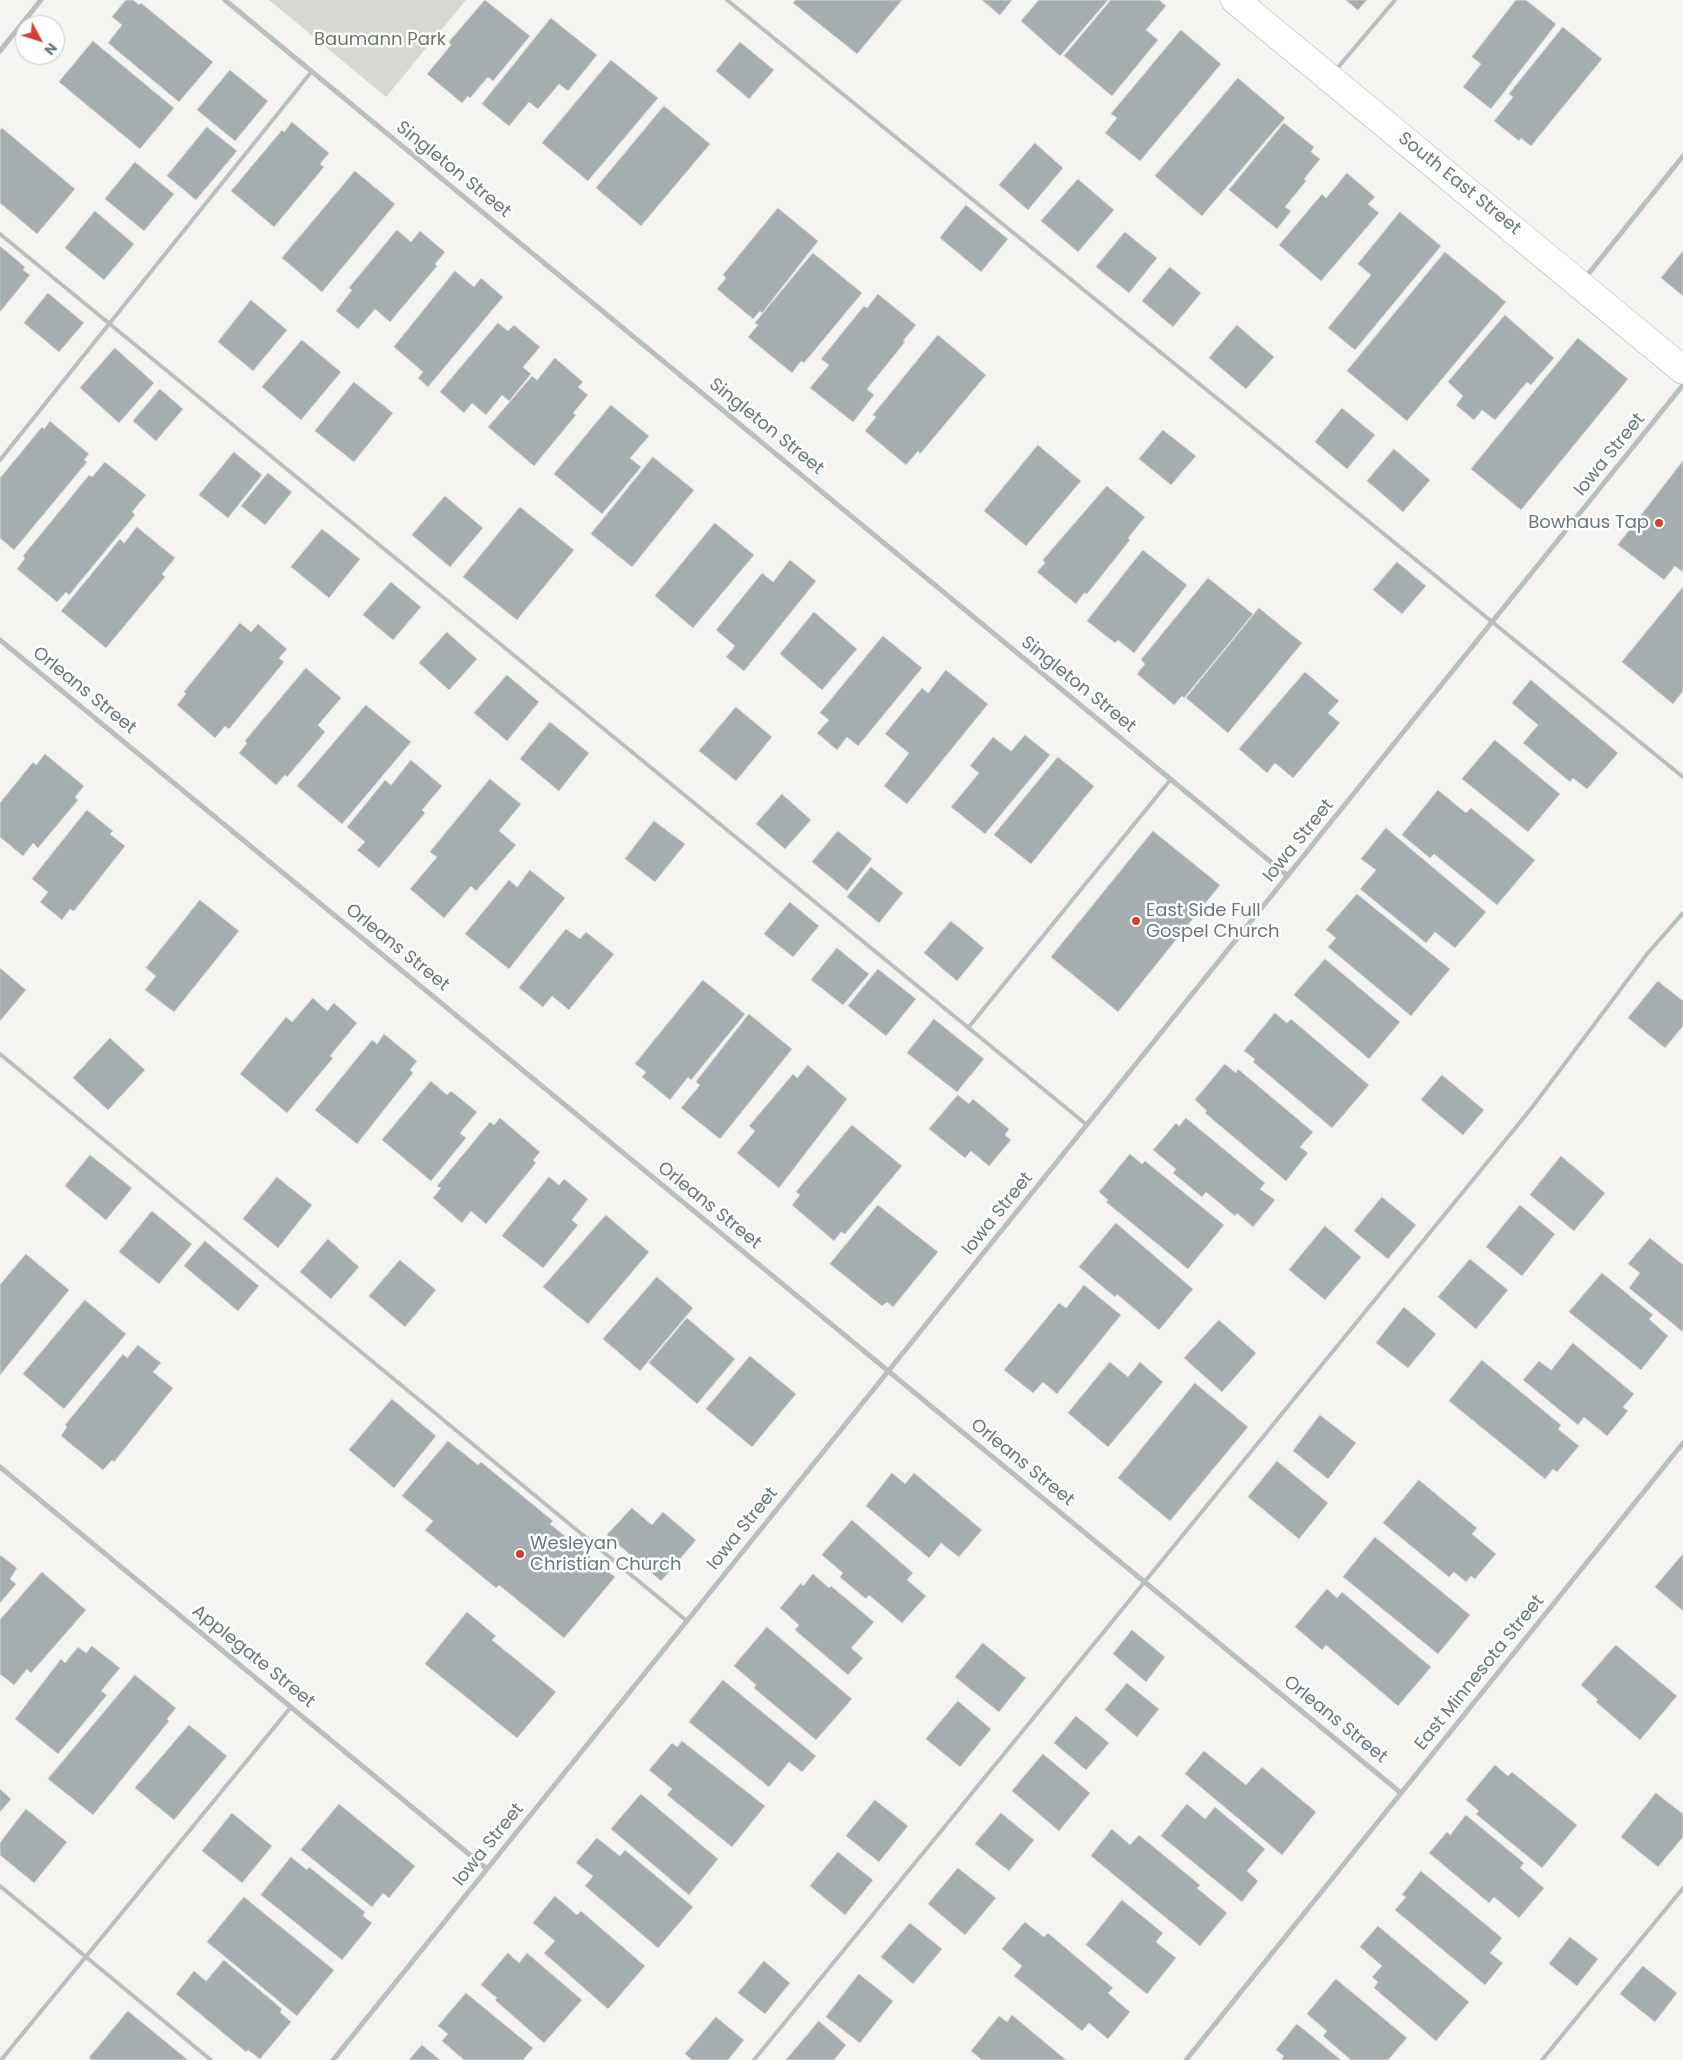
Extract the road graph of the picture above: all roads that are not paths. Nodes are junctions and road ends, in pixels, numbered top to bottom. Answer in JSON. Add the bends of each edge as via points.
{"nodes":[{"id":1,"x":42,"y":0,"type":"edge"},
{"id":2,"x":225,"y":0,"type":"edge"},
{"id":3,"x":727,"y":0,"type":"edge"},
{"id":4,"x":1235,"y":0,"type":"edge"},
{"id":5,"x":1395,"y":0,"type":"edge"},
{"id":6,"x":0,"y":51,"type":"edge"},
{"id":7,"x":312,"y":71,"type":"junction"},
{"id":8,"x":1330,"y":78,"type":"junction"},
{"id":9,"x":1683,"y":156,"type":"edge"},
{"id":10,"x":0,"y":234,"type":"edge"},
{"id":11,"x":1580,"y":283,"type":"junction"},
{"id":12,"x":109,"y":324,"type":"junction"},
{"id":13,"x":1683,"y":370,"type":"edge"},
{"id":14,"x":1683,"y":385,"type":"edge"},
{"id":15,"x":0,"y":460,"type":"edge"},
{"id":16,"x":1493,"y":622,"type":"junction"},
{"id":17,"x":0,"y":640,"type":"edge"},
{"id":18,"x":1683,"y":777,"type":"edge"},
{"id":19,"x":1171,"y":779,"type":"junction"},
{"id":20,"x":1288,"y":876,"type":"junction"},
{"id":21,"x":1683,"y":913,"type":"edge"},
{"id":22,"x":968,"y":1028,"type":"junction"},
{"id":23,"x":0,"y":1054,"type":"edge"},
{"id":24,"x":1087,"y":1125,"type":"junction"},
{"id":25,"x":889,"y":1371,"type":"junction"},
{"id":26,"x":1683,"y":1443,"type":"edge"},
{"id":27,"x":0,"y":1467,"type":"edge"},
{"id":28,"x":1144,"y":1580,"type":"junction"},
{"id":29,"x":687,"y":1622,"type":"junction"},
{"id":30,"x":291,"y":1707,"type":"junction"},
{"id":31,"x":1401,"y":1793,"type":"junction"},
{"id":32,"x":487,"y":1869,"type":"junction"},
{"id":33,"x":0,"y":1886,"type":"edge"},
{"id":34,"x":1683,"y":1888,"type":"edge"},
{"id":35,"x":86,"y":1957,"type":"junction"},
{"id":36,"x":1,"y":2060,"type":"edge"},
{"id":37,"x":210,"y":2060,"type":"edge"},
{"id":38,"x":333,"y":2060,"type":"edge"},
{"id":39,"x":754,"y":2060,"type":"edge"},
{"id":40,"x":1186,"y":2060,"type":"edge"},
{"id":41,"x":1542,"y":2060,"type":"edge"}],
"edges":[{"from":1,"to":6,"type":"street"},
{"from":2,"to":7,"type":"street","name":"Singleton Street"},
{"from":3,"to":16,"type":"lane"},
{"from":4,"to":8,"type":"main road","name":"South East Street"},
{"from":5,"to":8,"type":"lane"},
{"from":7,"to":12,"type":"lane"},
{"from":7,"to":19,"type":"street","name":"Singleton Street"},
{"from":8,"to":11,"type":"main road","name":"South East Street"},
{"from":9,"to":11,"type":"street"},
{"from":10,"to":12,"type":"lane"},
{"from":11,"to":13,"type":"main road","name":"South East Street"},
{"from":12,"to":15,"type":"lane"},
{"from":12,"to":22,"type":"lane"},
{"from":14,"to":16,"type":"street","name":"Iowa Street"},
{"from":16,"to":18,"type":"lane"},
{"from":16,"to":20,"type":"street","name":"Iowa Street"},
{"from":17,"to":25,"type":"street","name":"Orleans Street"},
{"from":19,"to":20,"type":"street","name":"Singleton Street"},
{"from":19,"to":22,"type":"lane"},
{"from":20,"to":24,"type":"street","name":"Iowa Street"},
{"from":21,"to":28,"type":"lane","via":[[1647,954],[1530,1110]]},
{"from":22,"to":24,"type":"lane"},
{"from":23,"to":29,"type":"lane"},
{"from":24,"to":25,"type":"street","name":"Iowa Street"},
{"from":25,"to":28,"type":"street","name":"Orleans Street"},
{"from":25,"to":29,"type":"street","name":"Iowa Street"},
{"from":26,"to":31,"type":"street","name":"East Minnesota Street"},
{"from":27,"to":30,"type":"street","name":"Applegate Street"},
{"from":28,"to":31,"type":"street","name":"Orleans Street"},
{"from":28,"to":39,"type":"lane"},
{"from":29,"to":32,"type":"street","name":"Iowa Street"},
{"from":30,"to":32,"type":"street","name":"Applegate Street"},
{"from":30,"to":35,"type":"lane"},
{"from":31,"to":40,"type":"street","name":"East Minnesota Street"},
{"from":32,"to":38,"type":"street","name":"Iowa Street"},
{"from":33,"to":35,"type":"lane"},
{"from":34,"to":41,"type":"lane"},
{"from":35,"to":36,"type":"lane"},
{"from":35,"to":37,"type":"lane"}]}
